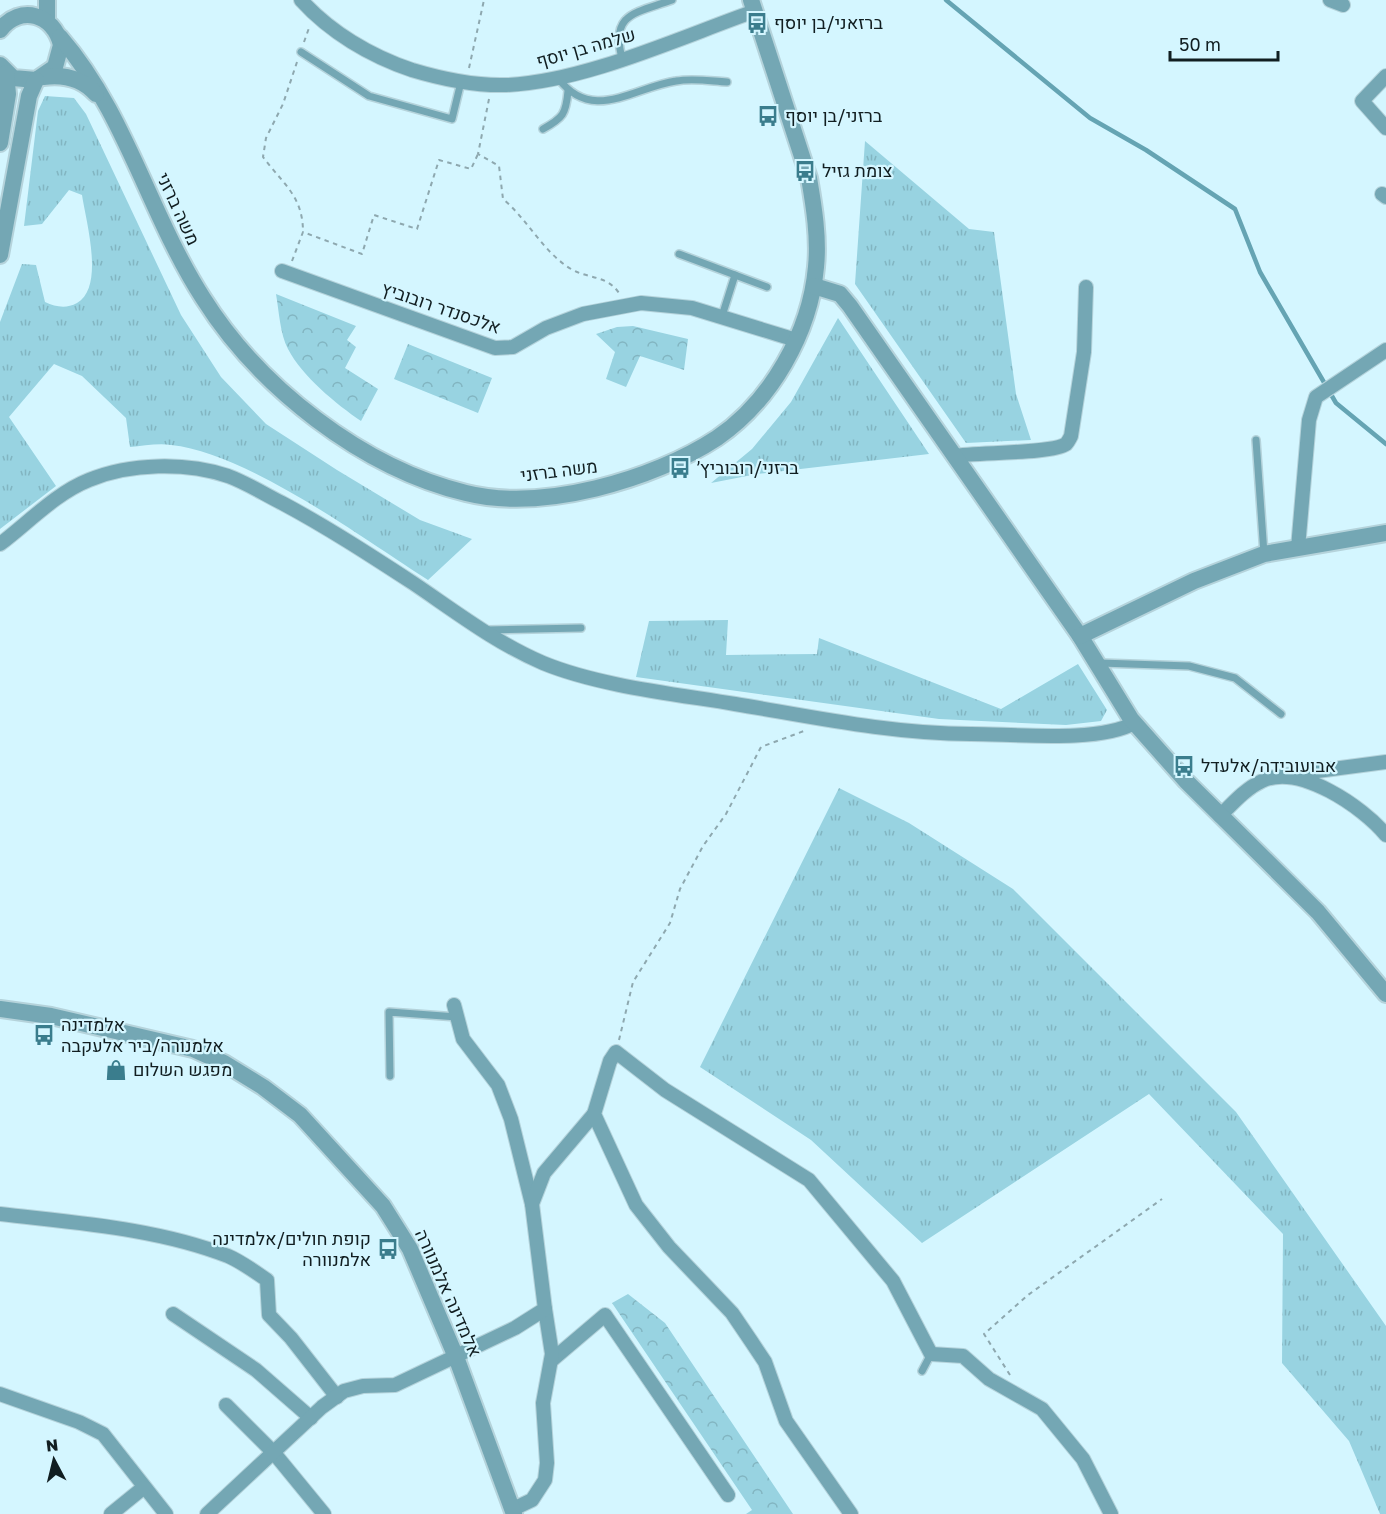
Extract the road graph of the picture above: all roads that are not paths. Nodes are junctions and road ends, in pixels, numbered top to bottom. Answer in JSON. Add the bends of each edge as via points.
{"nodes":[{"id":1,"x":25,"y":0,"type":"edge"},
{"id":2,"x":47,"y":0,"type":"edge"},
{"id":3,"x":301,"y":0,"type":"edge"},
{"id":4,"x":672,"y":0,"type":"edge"},
{"id":5,"x":753,"y":5,"type":"edge"},
{"id":6,"x":47,"y":21,"type":"junction"},
{"id":7,"x":5,"y":25,"type":"edge"},
{"id":8,"x":60,"y":37,"type":"junction"},
{"id":9,"x":301,"y":51,"type":"road end"},
{"id":10,"x":622,"y":58,"type":"junction"},
{"id":11,"x":2,"y":68,"type":"edge"},
{"id":12,"x":1386,"y":76,"type":"edge"},
{"id":13,"x":558,"y":78,"type":"junction"},
{"id":14,"x":40,"y":79,"type":"junction"},
{"id":15,"x":464,"y":82,"type":"junction"},
{"id":16,"x":727,"y":82,"type":"dead end"},
{"id":17,"x":568,"y":91,"type":"junction"},
{"id":18,"x":107,"y":105,"type":"junction"},
{"id":19,"x":1386,"y":128,"type":"edge"},
{"id":20,"x":543,"y":129,"type":"dead end"},
{"id":21,"x":0,"y":143,"type":"edge"},
{"id":22,"x":679,"y":254,"type":"dead end"},
{"id":23,"x":0,"y":255,"type":"edge"},
{"id":24,"x":285,"y":272,"type":"road end"},
{"id":25,"x":735,"y":275,"type":"junction"},
{"id":26,"x":814,"y":286,"type":"junction"},
{"id":27,"x":1086,"y":286,"type":"dead end"},
{"id":28,"x":767,"y":287,"type":"dead end"},
{"id":29,"x":722,"y":316,"type":"junction"},
{"id":30,"x":796,"y":340,"type":"junction"},
{"id":31,"x":1386,"y":350,"type":"edge"},
{"id":32,"x":1256,"y":440,"type":"dead end"},
{"id":33,"x":954,"y":456,"type":"junction"},
{"id":34,"x":1386,"y":533,"type":"edge"},
{"id":35,"x":0,"y":544,"type":"edge"},
{"id":36,"x":1298,"y":548,"type":"junction"},
{"id":37,"x":1264,"y":554,"type":"junction"},
{"id":38,"x":580,"y":628,"type":"dead end"},
{"id":39,"x":479,"y":630,"type":"junction"},
{"id":40,"x":1080,"y":636,"type":"junction"},
{"id":41,"x":1096,"y":663,"type":"junction"},
{"id":42,"x":1281,"y":714,"type":"dead end"},
{"id":43,"x":1134,"y":723,"type":"junction"},
{"id":44,"x":1386,"y":762,"type":"edge"},
{"id":45,"x":1279,"y":776,"type":"junction"},
{"id":46,"x":1220,"y":816,"type":"junction"},
{"id":47,"x":1386,"y":835,"type":"edge"},
{"id":48,"x":1386,"y":994,"type":"edge"},
{"id":49,"x":0,"y":1009,"type":"edge"},
{"id":50,"x":456,"y":1011,"type":"joint"},
{"id":51,"x":390,"y":1076,"type":"dead end"},
{"id":52,"x":594,"y":1114,"type":"junction"},
{"id":53,"x":532,"y":1204,"type":"junction"},
{"id":54,"x":0,"y":1214,"type":"edge"},
{"id":55,"x":545,"y":1309,"type":"junction"},
{"id":56,"x":173,"y":1314,"type":"dead end"},
{"id":57,"x":931,"y":1354,"type":"junction"},
{"id":58,"x":456,"y":1357,"type":"junction"},
{"id":59,"x":552,"y":1360,"type":"junction"},
{"id":60,"x":922,"y":1371,"type":"dead end"},
{"id":61,"x":0,"y":1394,"type":"edge"},
{"id":62,"x":337,"y":1397,"type":"junction"},
{"id":63,"x":226,"y":1405,"type":"dead end"},
{"id":64,"x":311,"y":1418,"type":"junction"},
{"id":65,"x":274,"y":1452,"type":"junction"},
{"id":66,"x":143,"y":1488,"type":"junction"},
{"id":67,"x":728,"y":1495,"type":"dead end"},
{"id":68,"x":514,"y":1512,"type":"edge"},
{"id":69,"x":111,"y":1514,"type":"edge"},
{"id":70,"x":166,"y":1514,"type":"edge"},
{"id":71,"x":207,"y":1514,"type":"edge"},
{"id":72,"x":324,"y":1514,"type":"edge"},
{"id":73,"x":851,"y":1514,"type":"edge"},
{"id":74,"x":1111,"y":1514,"type":"edge"}],
"edges":[{"from":1,"to":7,"type":"street"},
{"from":2,"to":6,"type":"street"},
{"from":3,"to":15,"type":"street","name":"שלמה בן יוסף","via":[[314,14],[368,52],[421,73]]},
{"from":4,"to":10,"type":"lane","via":[[627,16],[617,40]]},
{"from":5,"to":10,"type":"street","name":"שלמה בן יוסף"},
{"from":5,"to":26,"type":"street","name":"משה ברזני","via":[[809,178],[817,243]]},
{"from":6,"to":7,"type":"street","via":[[35,16]]},
{"from":6,"to":8,"type":"street","name":"משה ברזני"},
{"from":8,"to":14,"type":"street","via":[[59,60]]},
{"from":8,"to":18,"type":"street","name":"משה ברזני"},
{"from":9,"to":15,"type":"lane","via":[[369,96],[452,119]]},
{"from":10,"to":13,"type":"street","name":"שלמה בן יוסף"},
{"from":11,"to":14,"type":"street","name":"משה ברזני","via":[[20,80]]},
{"from":11,"to":21,"type":"street","via":[[8,94]]},
{"from":12,"to":19,"type":"street","via":[[1362,100]]},
{"from":13,"to":15,"type":"street","name":"שלמה בן יוסף","via":[[493,85]]},
{"from":13,"to":17,"type":"lane"},
{"from":14,"to":18,"type":"street","name":"משה ברזני","via":[[58,75],[80,80]]},
{"from":14,"to":23,"type":"street","via":[[29,96]]},
{"from":16,"to":17,"type":"lane","via":[[675,81],[599,102]]},
{"from":17,"to":20,"type":"lane","via":[[560,119]]},
{"from":18,"to":30,"type":"street","name":"משה ברזני","via":[[184,267],[222,328],[245,354],[324,424],[390,465],[447,488],[492,497],[538,496],[605,486],[663,468],[722,434],[747,411],[768,389]]},
{"from":22,"to":25,"type":"lane"},
{"from":24,"to":29,"type":"street","name":"אלכסנדר רובוביץ","via":[[495,348],[513,347],[546,328],[583,314],[626,305],[664,303]]},
{"from":25,"to":28,"type":"lane"},
{"from":25,"to":29,"type":"lane"},
{"from":26,"to":30,"type":"street","name":"משה ברזני"},
{"from":26,"to":33,"type":"street","via":[[840,294],[850,306]]},
{"from":27,"to":33,"type":"street","via":[[1084,352],[1067,443],[1054,448]]},
{"from":29,"to":30,"type":"street","name":"אלכסנדר רובוביץ"},
{"from":31,"to":36,"type":"street","via":[[1316,397],[1309,420]]},
{"from":32,"to":37,"type":"lane"},
{"from":33,"to":40,"type":"street"},
{"from":34,"to":36,"type":"street"},
{"from":35,"to":39,"type":"street","via":[[87,480],[140,468],[198,470],[250,485],[309,517]]},
{"from":36,"to":37,"type":"street"},
{"from":37,"to":40,"type":"street","via":[[1194,581]]},
{"from":38,"to":39,"type":"lane"},
{"from":39,"to":43,"type":"street","via":[[544,663],[576,673],[656,691],[906,732],[1104,732]]},
{"from":40,"to":41,"type":"street"},
{"from":41,"to":42,"type":"lane","via":[[1189,666],[1235,678]]},
{"from":41,"to":43,"type":"street"},
{"from":43,"to":46,"type":"street"},
{"from":44,"to":45,"type":"street"},
{"from":45,"to":46,"type":"street","via":[[1244,791]]},
{"from":45,"to":47,"type":"street","via":[[1316,784],[1349,802],[1375,821]]},
{"from":46,"to":48,"type":"street","via":[[1318,912]]},
{"from":49,"to":58,"type":"street","name":"אלמדינה אלמנוורה","via":[[51,1016],[192,1049],[234,1069],[300,1114],[383,1206],[410,1249]]},
{"from":50,"to":51,"type":"lane","via":[[388,1012]]},
{"from":50,"to":53,"type":"street","via":[[463,1039],[498,1084]]},
{"from":52,"to":53,"type":"street","via":[[544,1173]]},
{"from":52,"to":57,"type":"street","via":[[616,1052],[665,1090],[809,1180],[894,1281]]},
{"from":52,"to":73,"type":"street","via":[[636,1205],[669,1247],[732,1313],[765,1362],[786,1421]]},
{"from":53,"to":55,"type":"street"},
{"from":54,"to":62,"type":"street","via":[[122,1229],[230,1257],[267,1280],[269,1315]]},
{"from":55,"to":58,"type":"street"},
{"from":55,"to":59,"type":"street"},
{"from":56,"to":64,"type":"street","via":[[256,1370]]},
{"from":57,"to":60,"type":"lane"},
{"from":57,"to":74,"type":"street","via":[[963,1356],[989,1379],[1042,1409],[1083,1459]]},
{"from":58,"to":62,"type":"street","via":[[395,1385],[363,1386]]},
{"from":58,"to":68,"type":"street","name":"אלמדינה אלמנוורה"},
{"from":59,"to":67,"type":"street","via":[[605,1315]]},
{"from":59,"to":68,"type":"street","via":[[543,1403],[545,1480],[532,1500]]},
{"from":61,"to":66,"type":"street","via":[[103,1434]]},
{"from":62,"to":64,"type":"street"},
{"from":63,"to":65,"type":"street"},
{"from":64,"to":65,"type":"street"},
{"from":65,"to":71,"type":"street"},
{"from":65,"to":72,"type":"street"},
{"from":66,"to":69,"type":"street"},
{"from":66,"to":70,"type":"street"}]}
